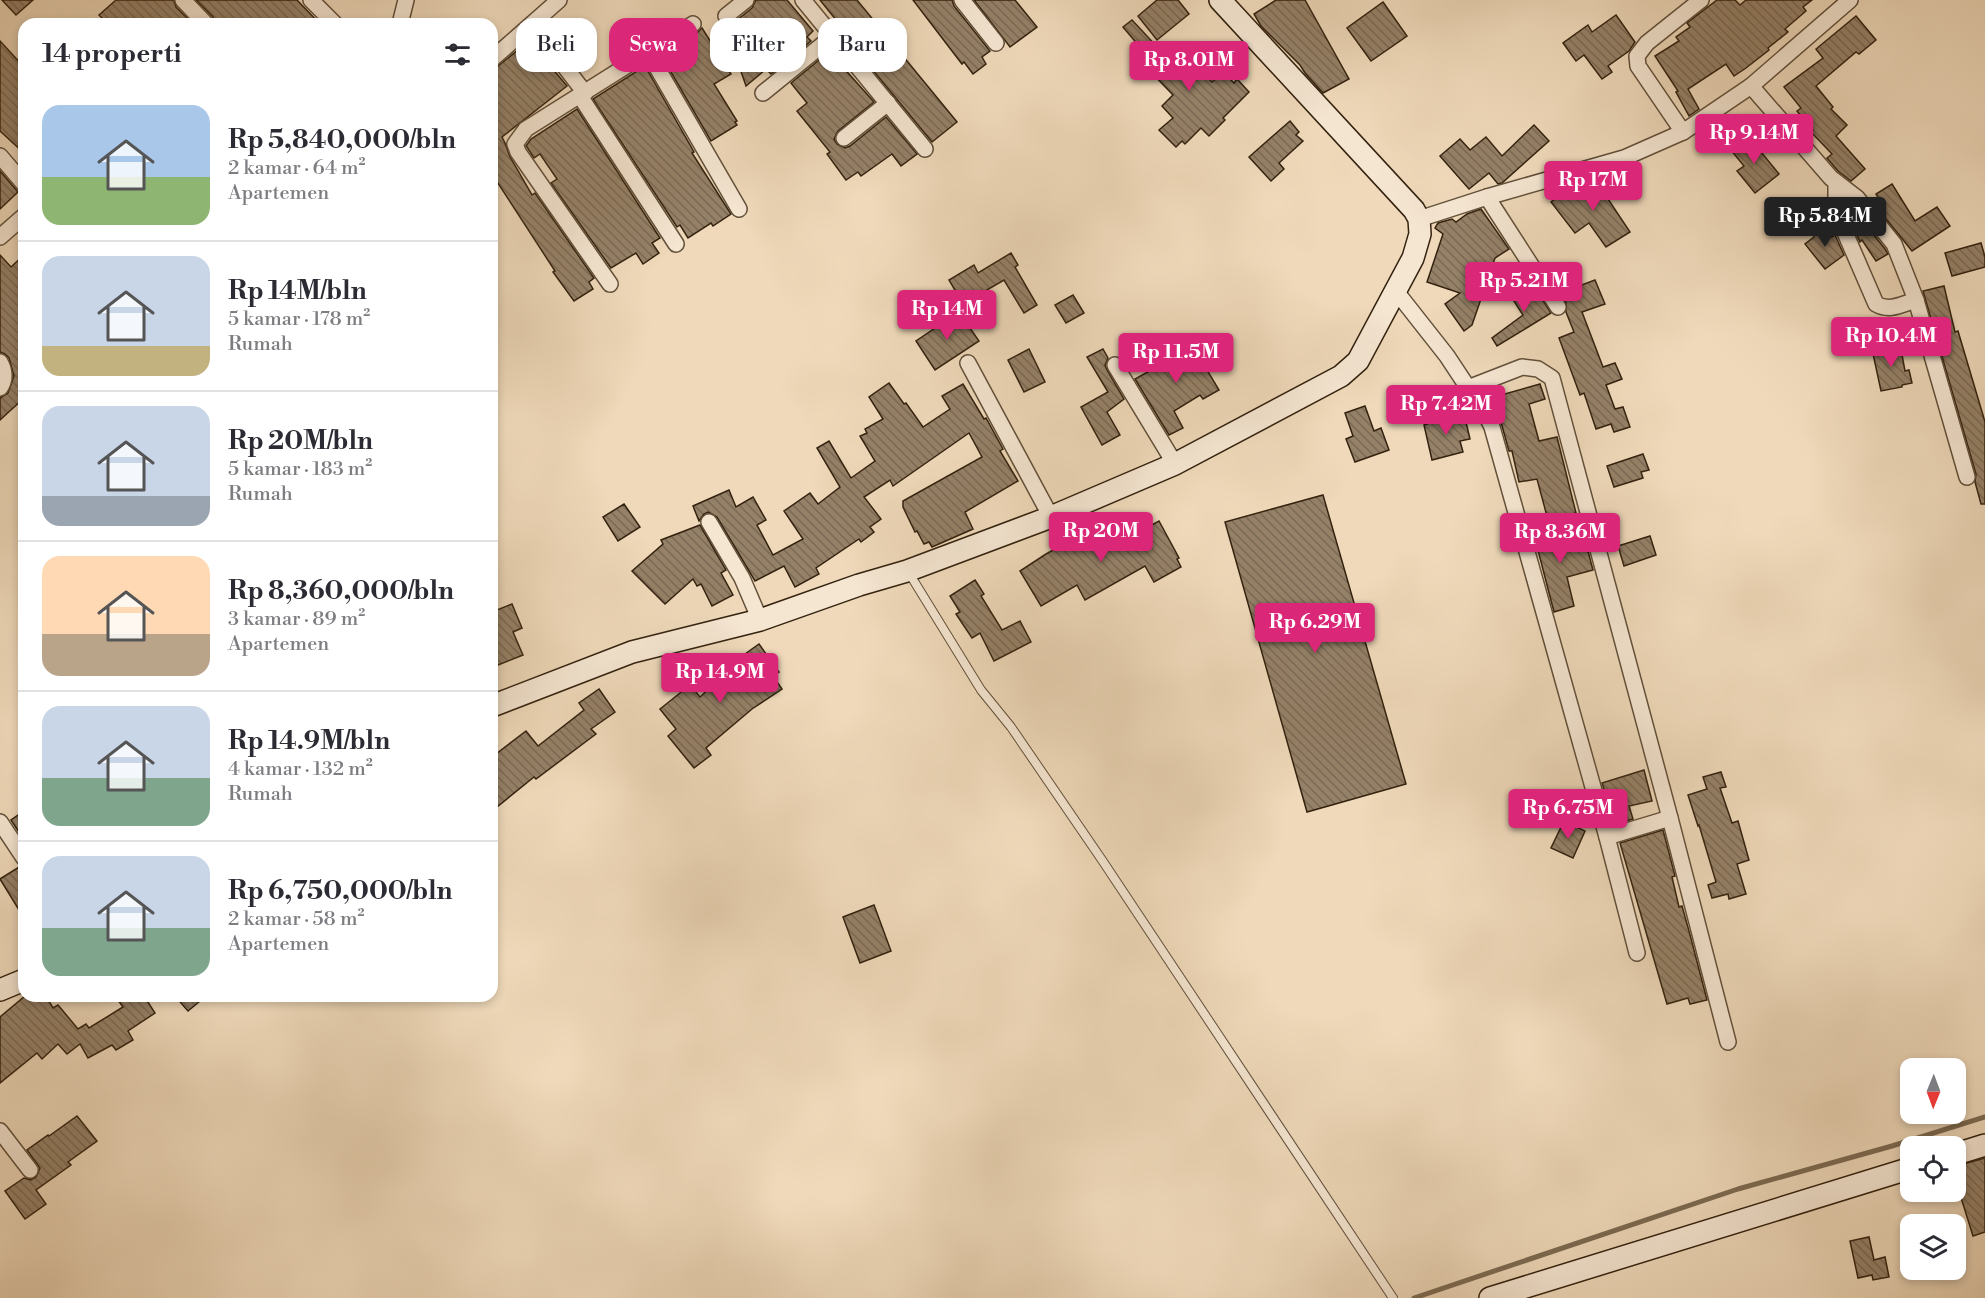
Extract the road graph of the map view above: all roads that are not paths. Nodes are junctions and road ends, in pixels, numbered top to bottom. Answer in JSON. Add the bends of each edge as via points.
{"nodes":[{"id":1,"x":183,"y":0,"type":"edge"},
{"id":2,"x":311,"y":0,"type":"edge"},
{"id":3,"x":406,"y":0,"type":"edge"},
{"id":4,"x":559,"y":0,"type":"edge"},
{"id":5,"x":746,"y":0,"type":"edge"},
{"id":6,"x":803,"y":0,"type":"edge"},
{"id":7,"x":962,"y":0,"type":"edge"},
{"id":8,"x":1220,"y":0,"type":"edge"},
{"id":9,"x":1701,"y":0,"type":"edge"},
{"id":10,"x":1850,"y":0,"type":"edge"},
{"id":11,"x":726,"y":16,"type":"dead end"},
{"id":12,"x":200,"y":18,"type":"edge"},
{"id":13,"x":329,"y":18,"type":"edge"},
{"id":14,"x":402,"y":18,"type":"edge"},
{"id":15,"x":539,"y":18,"type":"edge"},
{"id":16,"x":818,"y":18,"type":"edge"},
{"id":17,"x":516,"y":38,"type":"edge"},
{"id":18,"x":996,"y":43,"type":"dead end"},
{"id":19,"x":818,"y":48,"type":"edge"},
{"id":20,"x":498,"y":54,"type":"edge"},
{"id":21,"x":567,"y":72,"type":"edge"},
{"id":22,"x":617,"y":72,"type":"edge"},
{"id":23,"x":660,"y":72,"type":"edge"},
{"id":24,"x":862,"y":72,"type":"edge"},
{"id":25,"x":1751,"y":87,"type":"junction"},
{"id":26,"x":763,"y":93,"type":"dead end"},
{"id":27,"x":583,"y":94,"type":"junction"},
{"id":28,"x":888,"y":104,"type":"junction"},
{"id":29,"x":1683,"y":132,"type":"junction"},
{"id":30,"x":844,"y":138,"type":"dead end"},
{"id":31,"x":925,"y":149,"type":"dead end"},
{"id":32,"x":0,"y":156,"type":"edge"},
{"id":33,"x":18,"y":177,"type":"edge"},
{"id":34,"x":1836,"y":182,"type":"junction"},
{"id":35,"x":1487,"y":197,"type":"junction"},
{"id":36,"x":739,"y":209,"type":"dead end"},
{"id":37,"x":1419,"y":219,"type":"junction"},
{"id":38,"x":18,"y":221,"type":"edge"},
{"id":39,"x":0,"y":237,"type":"edge"},
{"id":40,"x":676,"y":244,"type":"dead end"},
{"id":41,"x":610,"y":284,"type":"dead end"},
{"id":42,"x":1395,"y":290,"type":"junction"},
{"id":43,"x":1916,"y":300,"type":"junction"},
{"id":44,"x":1558,"y":308,"type":"dead end"},
{"id":45,"x":0,"y":362,"type":"edge"},
{"id":46,"x":968,"y":363,"type":"dead end"},
{"id":47,"x":1115,"y":365,"type":"dead end"},
{"id":48,"x":0,"y":388,"type":"edge"},
{"id":49,"x":1468,"y":388,"type":"junction"},
{"id":50,"x":1175,"y":464,"type":"junction"},
{"id":51,"x":1967,"y":477,"type":"dead end"},
{"id":52,"x":1051,"y":517,"type":"junction"},
{"id":53,"x":709,"y":522,"type":"dead end"},
{"id":54,"x":907,"y":571,"type":"junction"},
{"id":55,"x":760,"y":621,"type":"junction"},
{"id":56,"x":498,"y":704,"type":"edge"},
{"id":57,"x":1670,"y":818,"type":"junction"},
{"id":58,"x":0,"y":822,"type":"edge"},
{"id":59,"x":1606,"y":837,"type":"junction"},
{"id":60,"x":18,"y":849,"type":"edge"},
{"id":61,"x":1637,"y":953,"type":"dead end"},
{"id":62,"x":18,"y":982,"type":"edge"},
{"id":63,"x":0,"y":990,"type":"edge"},
{"id":64,"x":1728,"y":1042,"type":"dead end"},
{"id":65,"x":0,"y":1131,"type":"edge"},
{"id":66,"x":1985,"y":1145,"type":"edge"},
{"id":67,"x":1966,"y":1151,"type":"edge"},
{"id":68,"x":30,"y":1170,"type":"dead end"},
{"id":69,"x":1900,"y":1171,"type":"edge"},
{"id":70,"x":1392,"y":1298,"type":"edge"},
{"id":71,"x":1490,"y":1298,"type":"edge"}],
"edges":[{"from":1,"to":12,"type":"street"},
{"from":2,"to":13,"type":"street"},
{"from":3,"to":14,"type":"street"},
{"from":4,"to":15,"type":"street"},
{"from":5,"to":11,"type":"street"},
{"from":6,"to":16,"type":"street"},
{"from":7,"to":18,"type":"street"},
{"from":8,"to":37,"type":"street"},
{"from":9,"to":29,"type":"street","via":[[1647,43],[1637,56],[1638,66]]},
{"from":10,"to":25,"type":"street"},
{"from":17,"to":20,"type":"street"},
{"from":19,"to":26,"type":"street"},
{"from":21,"to":27,"type":"street"},
{"from":22,"to":27,"type":"street"},
{"from":23,"to":36,"type":"street"},
{"from":24,"to":28,"type":"street"},
{"from":25,"to":29,"type":"street"},
{"from":25,"to":34,"type":"street"},
{"from":27,"to":40,"type":"street"},
{"from":27,"to":41,"type":"street","via":[[526,129],[515,144]]},
{"from":28,"to":30,"type":"street"},
{"from":28,"to":31,"type":"street"},
{"from":29,"to":35,"type":"street","via":[[1624,158]]},
{"from":32,"to":33,"type":"street"},
{"from":34,"to":43,"type":"street","via":[[1857,198],[1894,244]]},
{"from":34,"to":43,"type":"street","via":[[1840,221],[1876,304],[1890,308]]},
{"from":35,"to":37,"type":"street"},
{"from":35,"to":44,"type":"street"},
{"from":37,"to":42,"type":"street","via":[[1420,234],[1413,258]]},
{"from":38,"to":39,"type":"street"},
{"from":42,"to":49,"type":"street"},
{"from":42,"to":50,"type":"street","via":[[1358,361],[1341,376]]},
{"from":43,"to":51,"type":"street"},
{"from":45,"to":48,"type":"street","via":[[4,375]]},
{"from":46,"to":52,"type":"street"},
{"from":47,"to":50,"type":"street"},
{"from":49,"to":57,"type":"street","via":[[1521,367],[1538,369],[1552,378]]},
{"from":49,"to":59,"type":"street","via":[[1492,427]]},
{"from":50,"to":52,"type":"street"},
{"from":52,"to":54,"type":"street"},
{"from":53,"to":55,"type":"street","via":[[742,578]]},
{"from":54,"to":55,"type":"street"},
{"from":54,"to":70,"type":"lane","via":[[981,690],[1102,860]]},
{"from":55,"to":56,"type":"street","via":[[632,652]]},
{"from":57,"to":59,"type":"street"},
{"from":57,"to":64,"type":"street"},
{"from":58,"to":60,"type":"street"},
{"from":59,"to":61,"type":"street"},
{"from":62,"to":63,"type":"street"},
{"from":65,"to":68,"type":"street"},
{"from":66,"to":67,"type":"street"},
{"from":69,"to":71,"type":"street"}]}
